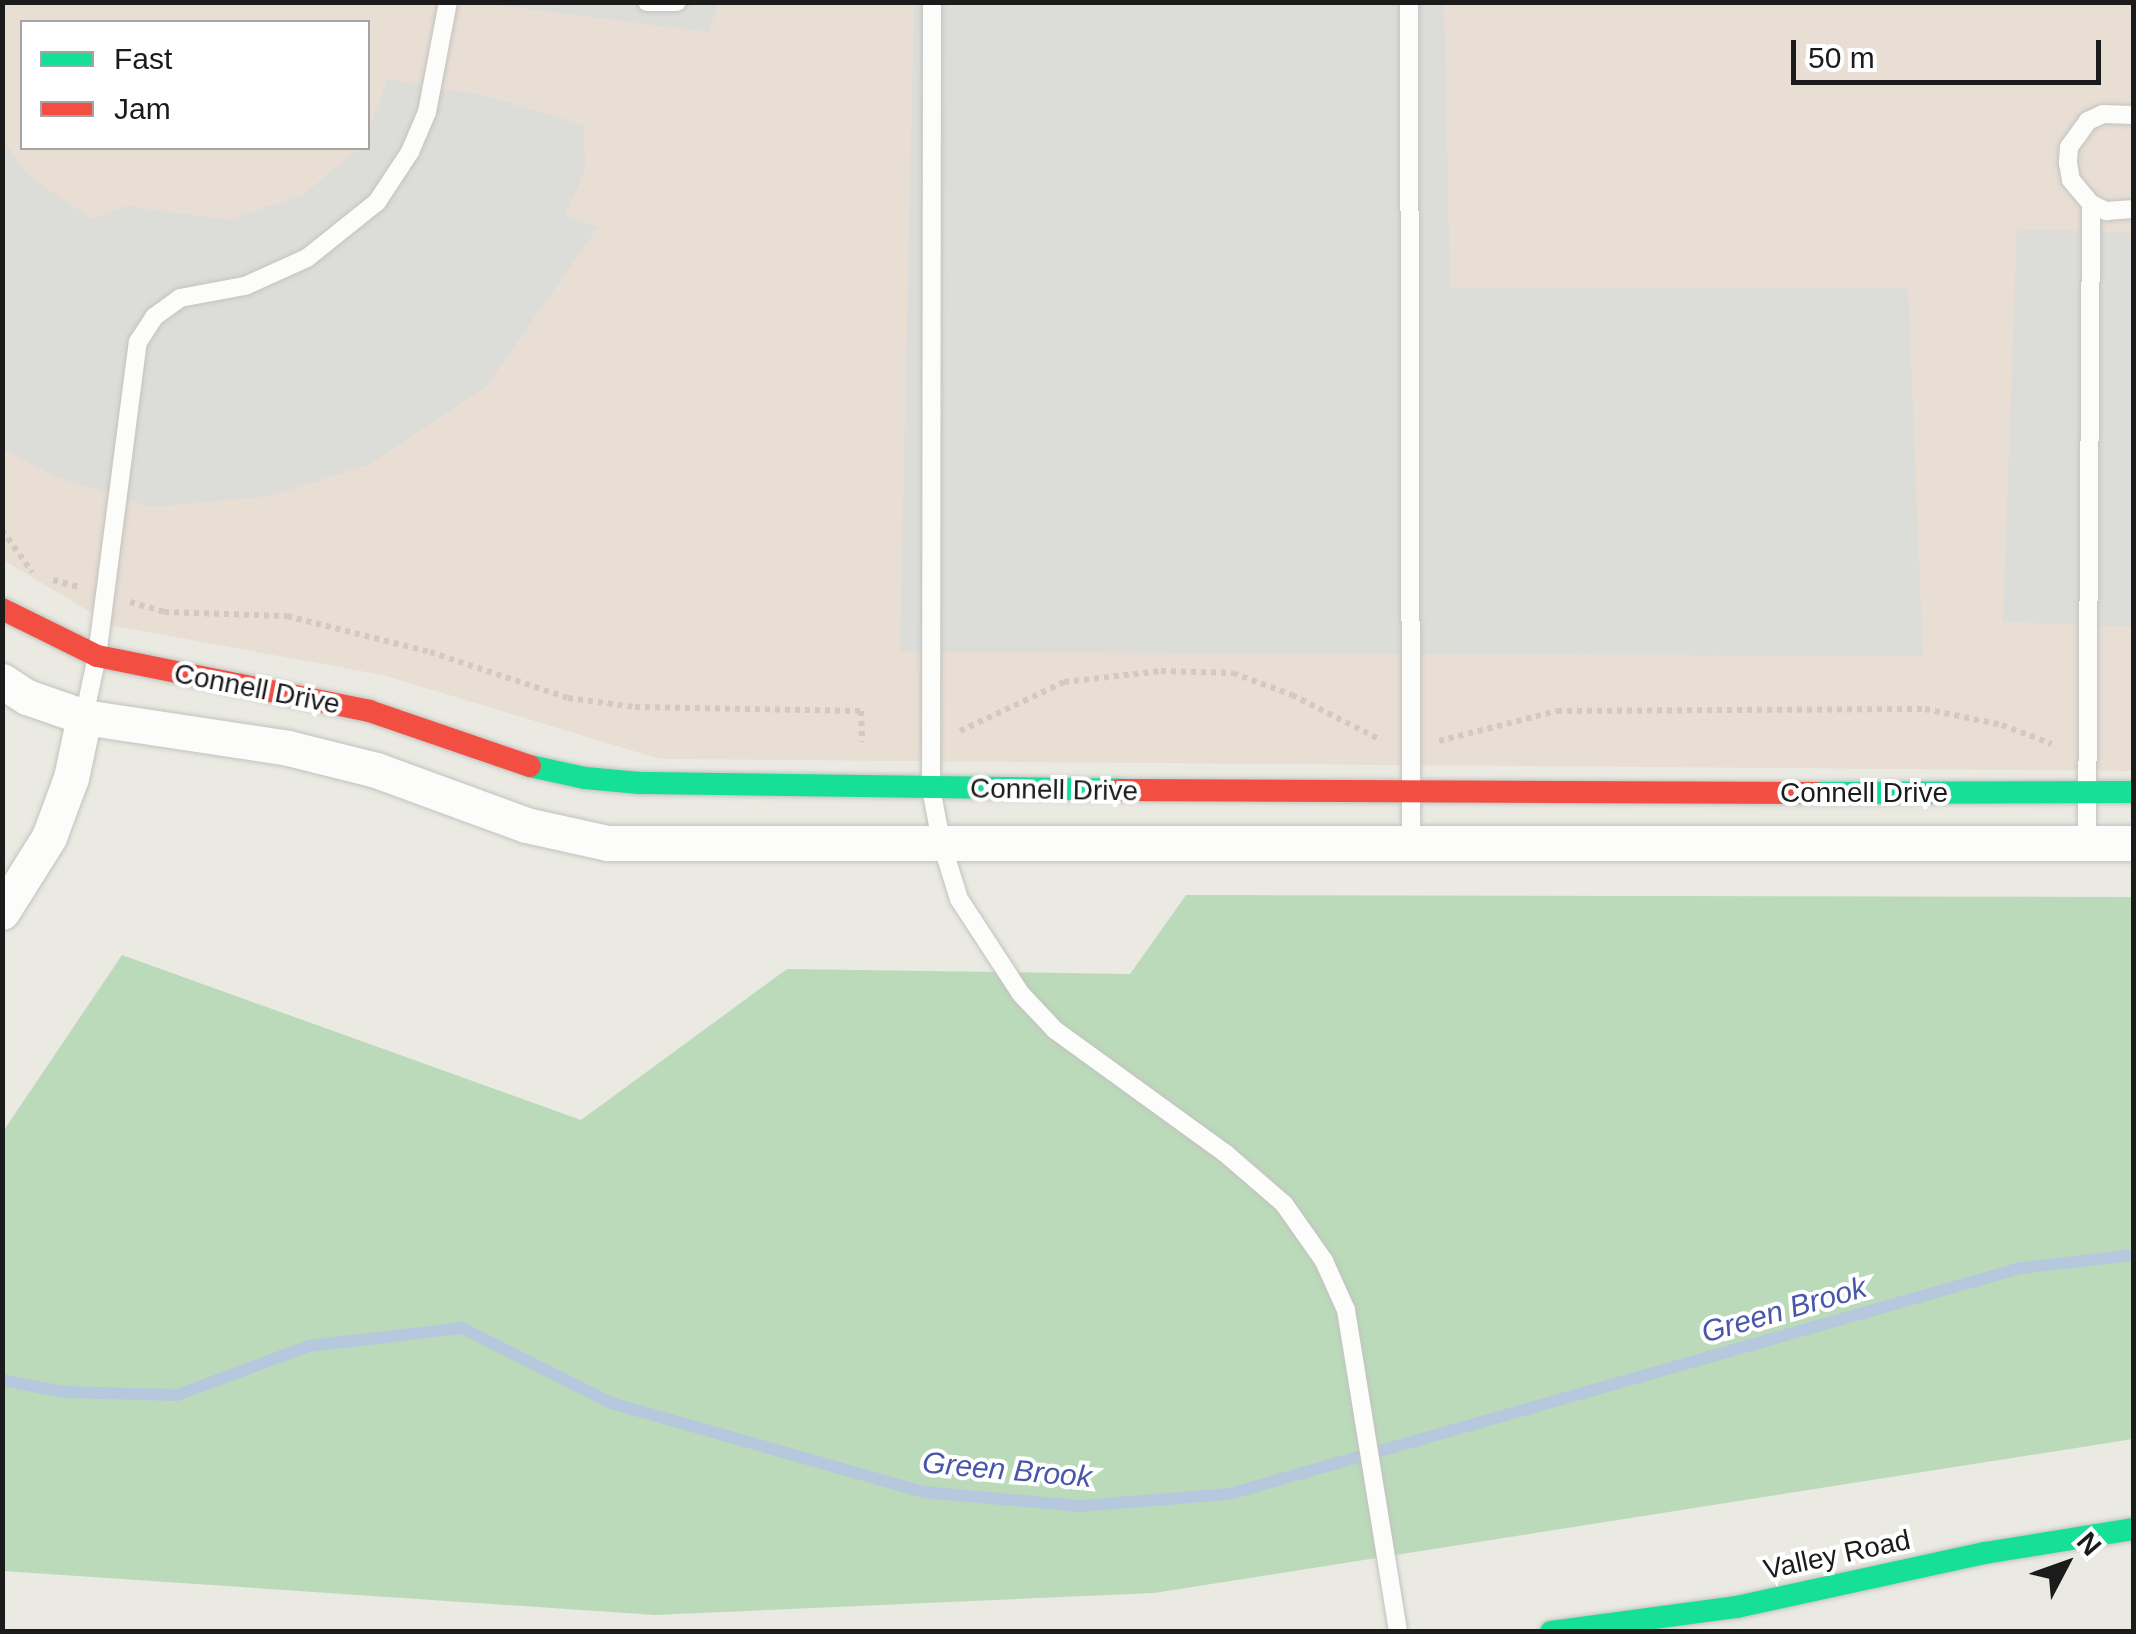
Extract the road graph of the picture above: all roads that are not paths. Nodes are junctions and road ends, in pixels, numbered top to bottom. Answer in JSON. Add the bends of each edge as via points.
{"nodes":[{"id":1,"x":448,"y":2,"type":"edge"},
{"id":2,"x":647,"y":2,"type":"edge"},
{"id":3,"x":677,"y":2,"type":"edge"},
{"id":4,"x":932,"y":2,"type":"edge"},
{"id":5,"x":1408,"y":2,"type":"edge"},
{"id":6,"x":2134,"y":115,"type":"edge"},
{"id":7,"x":2091,"y":204,"type":"junction"},
{"id":8,"x":2134,"y":209,"type":"edge"},
{"id":9,"x":2,"y":609,"type":"edge"},
{"id":10,"x":97,"y":656,"type":"junction"},
{"id":11,"x":2,"y":681,"type":"edge"},
{"id":12,"x":84,"y":717,"type":"junction"},
{"id":13,"x":931,"y":788,"type":"junction"},
{"id":14,"x":2134,"y":792,"type":"edge"},
{"id":15,"x":2088,"y":793,"type":"junction"},
{"id":16,"x":1413,"y":794,"type":"junction"},
{"id":17,"x":941,"y":841,"type":"junction"},
{"id":18,"x":1411,"y":843,"type":"junction"},
{"id":19,"x":2088,"y":843,"type":"junction"},
{"id":20,"x":2134,"y":843,"type":"edge"},
{"id":21,"x":2,"y":912,"type":"edge"},
{"id":22,"x":2134,"y":1529,"type":"edge"},
{"id":23,"x":1398,"y":1632,"type":"edge"},
{"id":24,"x":1551,"y":1632,"type":"edge"}],
"edges":[{"from":1,"to":10,"type":"lane","via":[[427,112],[377,202],[307,258],[245,286],[180,298],[154,317],[138,342]]},
{"from":2,"to":3,"type":"lane"},
{"from":4,"to":13,"type":"lane"},
{"from":5,"to":16,"type":"lane"},
{"from":6,"to":7,"type":"lane","via":[[2103,114],[2088,121],[2070,148],[2071,180]]},
{"from":7,"to":8,"type":"lane","via":[[2106,211]]},
{"from":7,"to":15,"type":"lane"},
{"from":9,"to":10,"type":"street","name":"Connell Drive"},
{"from":10,"to":12,"type":"lane"},
{"from":10,"to":13,"type":"street","name":"Connell Drive","via":[[369,711],[586,778]]},
{"from":11,"to":12,"type":"street","name":"Connell Drive"},
{"from":12,"to":17,"type":"street","name":"Connell Drive","via":[[323,757],[526,825],[608,843]]},
{"from":12,"to":21,"type":"street","via":[[49,837]]},
{"from":13,"to":16,"type":"street","name":"Connell Drive"},
{"from":13,"to":17,"type":"lane"},
{"from":14,"to":15,"type":"street","name":"Connell Drive"},
{"from":15,"to":16,"type":"street","name":"Connell Drive"},
{"from":15,"to":19,"type":"lane"},
{"from":16,"to":18,"type":"lane"},
{"from":17,"to":18,"type":"street","name":"Connell Drive"},
{"from":17,"to":23,"type":"lane","via":[[959,899],[992,955],[1055,1030],[1284,1204],[1324,1261],[1346,1310]]},
{"from":18,"to":19,"type":"street","name":"Connell Drive"},
{"from":19,"to":20,"type":"street","name":"Connell Drive"},
{"from":22,"to":24,"type":"street","name":"Valley Road","via":[[1738,1607]]}]}
